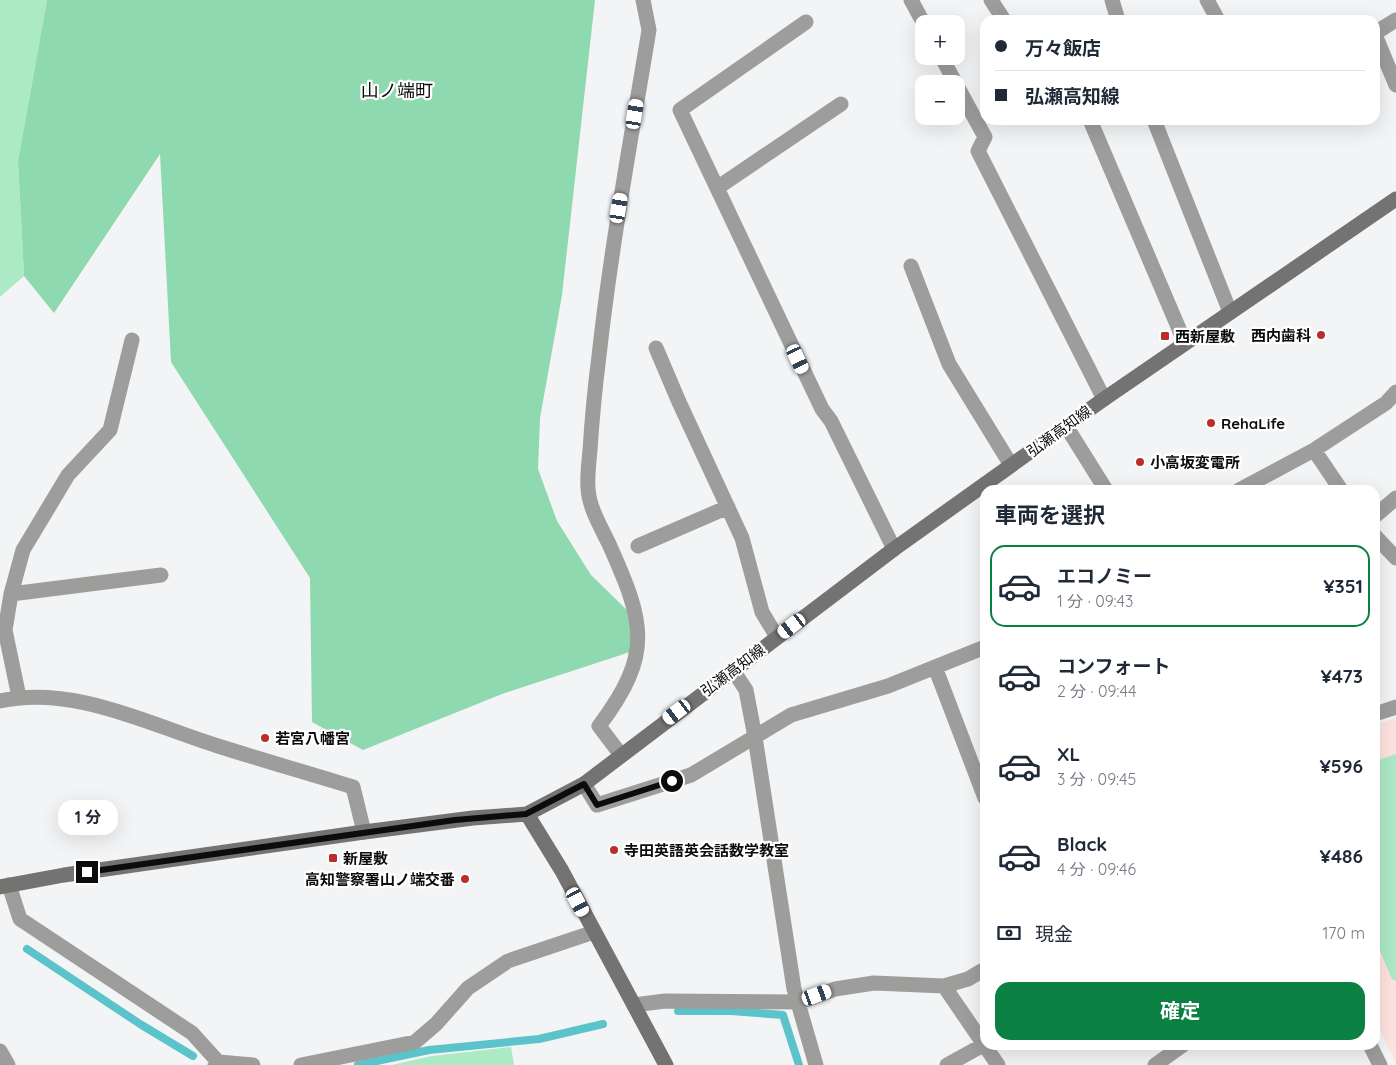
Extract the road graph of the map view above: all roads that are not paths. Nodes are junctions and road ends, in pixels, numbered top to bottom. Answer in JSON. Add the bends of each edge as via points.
{"nodes":[{"id":1,"x":643,"y":0,"type":"edge"},
{"id":2,"x":911,"y":0,"type":"edge"},
{"id":3,"x":991,"y":0,"type":"edge"},
{"id":4,"x":1112,"y":0,"type":"edge"},
{"id":5,"x":1207,"y":0,"type":"edge"},
{"id":6,"x":919,"y":15,"type":"edge"},
{"id":7,"x":1001,"y":15,"type":"edge"},
{"id":8,"x":1116,"y":15,"type":"edge"},
{"id":9,"x":1215,"y":15,"type":"edge"},
{"id":10,"x":1396,"y":20,"type":"edge"},
{"id":11,"x":806,"y":22,"type":"dead end"},
{"id":12,"x":1380,"y":31,"type":"edge"},
{"id":13,"x":1380,"y":46,"type":"edge"},
{"id":14,"x":1396,"y":85,"type":"edge"},
{"id":15,"x":965,"y":100,"type":"edge"},
{"id":16,"x":841,"y":104,"type":"dead end"},
{"id":17,"x":1092,"y":125,"type":"edge"},
{"id":18,"x":1156,"y":125,"type":"edge"},
{"id":19,"x":717,"y":188,"type":"junction"},
{"id":20,"x":1396,"y":199,"type":"edge"},
{"id":21,"x":911,"y":266,"type":"dead end"},
{"id":22,"x":1230,"y":312,"type":"junction"},
{"id":23,"x":132,"y":340,"type":"dead end"},
{"id":24,"x":1185,"y":343,"type":"junction"},
{"id":25,"x":656,"y":348,"type":"dead end"},
{"id":26,"x":1396,"y":392,"type":"edge"},
{"id":27,"x":1104,"y":399,"type":"junction"},
{"id":28,"x":1066,"y":426,"type":"junction"},
{"id":29,"x":1314,"y":450,"type":"junction"},
{"id":30,"x":1011,"y":465,"type":"junction"},
{"id":31,"x":983,"y":485,"type":"edge"},
{"id":32,"x":1103,"y":485,"type":"edge"},
{"id":33,"x":1248,"y":485,"type":"edge"},
{"id":34,"x":1338,"y":485,"type":"edge"},
{"id":35,"x":980,"y":487,"type":"edge"},
{"id":36,"x":1396,"y":498,"type":"edge"},
{"id":37,"x":728,"y":507,"type":"junction"},
{"id":38,"x":1380,"y":512,"type":"edge"},
{"id":39,"x":1380,"y":541,"type":"edge"},
{"id":40,"x":638,"y":546,"type":"dead end"},
{"id":41,"x":894,"y":549,"type":"junction"},
{"id":42,"x":1396,"y":558,"type":"edge"},
{"id":43,"x":160,"y":575,"type":"dead end"},
{"id":44,"x":11,"y":594,"type":"junction"},
{"id":45,"x":777,"y":637,"type":"junction"},
{"id":46,"x":980,"y":649,"type":"edge"},
{"id":47,"x":935,"y":667,"type":"junction"},
{"id":48,"x":733,"y":670,"type":"junction"},
{"id":49,"x":19,"y":697,"type":"junction"},
{"id":50,"x":0,"y":701,"type":"edge"},
{"id":51,"x":1396,"y":707,"type":"edge"},
{"id":52,"x":1380,"y":712,"type":"edge"},
{"id":53,"x":755,"y":737,"type":"junction"},
{"id":54,"x":621,"y":755,"type":"junction"},
{"id":55,"x":584,"y":784,"type":"junction"},
{"id":56,"x":980,"y":785,"type":"edge"},
{"id":57,"x":526,"y":814,"type":"junction"},
{"id":58,"x":364,"y":832,"type":"junction"},
{"id":59,"x":4,"y":886,"type":"edge"},
{"id":60,"x":594,"y":932,"type":"junction"},
{"id":61,"x":980,"y":972,"type":"edge"},
{"id":62,"x":944,"y":986,"type":"junction"},
{"id":63,"x":800,"y":1002,"type":"junction"},
{"id":64,"x":634,"y":1005,"type":"junction"},
{"id":65,"x":980,"y":1038,"type":"edge"},
{"id":66,"x":980,"y":1046,"type":"edge"},
{"id":67,"x":988,"y":1050,"type":"edge"},
{"id":68,"x":1176,"y":1050,"type":"edge"},
{"id":69,"x":1372,"y":1050,"type":"edge"},
{"id":70,"x":0,"y":1051,"type":"edge"},
{"id":71,"x":218,"y":1064,"type":"edge"},
{"id":72,"x":8,"y":1065,"type":"edge"},
{"id":73,"x":253,"y":1065,"type":"edge"},
{"id":74,"x":301,"y":1065,"type":"edge"},
{"id":75,"x":666,"y":1065,"type":"edge"},
{"id":76,"x":816,"y":1065,"type":"edge"},
{"id":77,"x":947,"y":1065,"type":"edge"},
{"id":78,"x":998,"y":1065,"type":"edge"},
{"id":79,"x":1155,"y":1065,"type":"edge"},
{"id":80,"x":1380,"y":1065,"type":"edge"}],
"edges":[{"from":1,"to":54,"type":"street","via":[[649,30],[609,265],[593,407],[588,488],[592,508],[635,609],[638,628],[637,655],[630,677],[599,726]]},
{"from":2,"to":6,"type":"street"},
{"from":3,"to":7,"type":"street"},
{"from":4,"to":8,"type":"street"},
{"from":5,"to":9,"type":"street"},
{"from":10,"to":12,"type":"street"},
{"from":11,"to":19,"type":"street","via":[[680,110]]},
{"from":13,"to":14,"type":"street"},
{"from":15,"to":27,"type":"street","via":[[985,137],[978,151]]},
{"from":16,"to":19,"type":"street"},
{"from":17,"to":24,"type":"street"},
{"from":18,"to":22,"type":"street"},
{"from":19,"to":41,"type":"street","via":[[822,409],[831,421]]},
{"from":20,"to":22,"type":"main road","name":"弘瀬高知線"},
{"from":21,"to":30,"type":"street","via":[[950,364]]},
{"from":22,"to":24,"type":"main road","name":"弘瀬高知線"},
{"from":23,"to":44,"type":"street","via":[[110,430],[68,474],[23,550]]},
{"from":24,"to":27,"type":"main road","name":"弘瀬高知線"},
{"from":25,"to":37,"type":"street"},
{"from":26,"to":29,"type":"street","via":[[1386,403]]},
{"from":27,"to":28,"type":"main road","name":"弘瀬高知線"},
{"from":28,"to":30,"type":"main road","name":"弘瀬高知線"},
{"from":28,"to":32,"type":"street"},
{"from":29,"to":33,"type":"street"},
{"from":29,"to":34,"type":"street"},
{"from":30,"to":31,"type":"main road","name":"弘瀬高知線"},
{"from":35,"to":41,"type":"main road","name":"弘瀬高知線"},
{"from":36,"to":38,"type":"street"},
{"from":37,"to":40,"type":"street"},
{"from":37,"to":45,"type":"street","via":[[742,538],[762,612]]},
{"from":39,"to":42,"type":"street"},
{"from":41,"to":45,"type":"main road","name":"弘瀬高知線"},
{"from":43,"to":44,"type":"street"},
{"from":44,"to":49,"type":"street","via":[[5,630]]},
{"from":45,"to":48,"type":"main road","name":"弘瀬高知線"},
{"from":46,"to":47,"type":"street"},
{"from":47,"to":53,"type":"street","via":[[888,686],[791,715]]},
{"from":47,"to":56,"type":"street"},
{"from":48,"to":53,"type":"street","via":[[746,690]]},
{"from":48,"to":54,"type":"main road","name":"弘瀬高知線"},
{"from":49,"to":50,"type":"street"},
{"from":49,"to":58,"type":"street","via":[[78,700],[353,787]]},
{"from":51,"to":52,"type":"street"},
{"from":53,"to":55,"type":"street","via":[[691,775],[597,805]]},
{"from":53,"to":63,"type":"street","via":[[794,989]]},
{"from":54,"to":55,"type":"main road","name":"弘瀬高知線"},
{"from":55,"to":57,"type":"main road","name":"弘瀬高知線"},
{"from":57,"to":58,"type":"main road","name":"弘瀬高知線"},
{"from":57,"to":60,"type":"main road","via":[[562,871]]},
{"from":58,"to":59,"type":"main road","name":"弘瀬高知線"},
{"from":59,"to":71,"type":"street","via":[[20,919],[192,1033]]},
{"from":60,"to":64,"type":"main road"},
{"from":60,"to":74,"type":"street","via":[[508,961],[468,988],[415,1042]]},
{"from":61,"to":62,"type":"street"},
{"from":62,"to":63,"type":"street","via":[[874,983],[835,989]]},
{"from":62,"to":65,"type":"street"},
{"from":63,"to":64,"type":"street","via":[[665,1001]]},
{"from":63,"to":76,"type":"street"},
{"from":64,"to":75,"type":"main road"},
{"from":66,"to":77,"type":"street"},
{"from":67,"to":78,"type":"street"},
{"from":68,"to":79,"type":"street"},
{"from":69,"to":80,"type":"street"},
{"from":70,"to":72,"type":"street"},
{"from":71,"to":73,"type":"street"}]}
